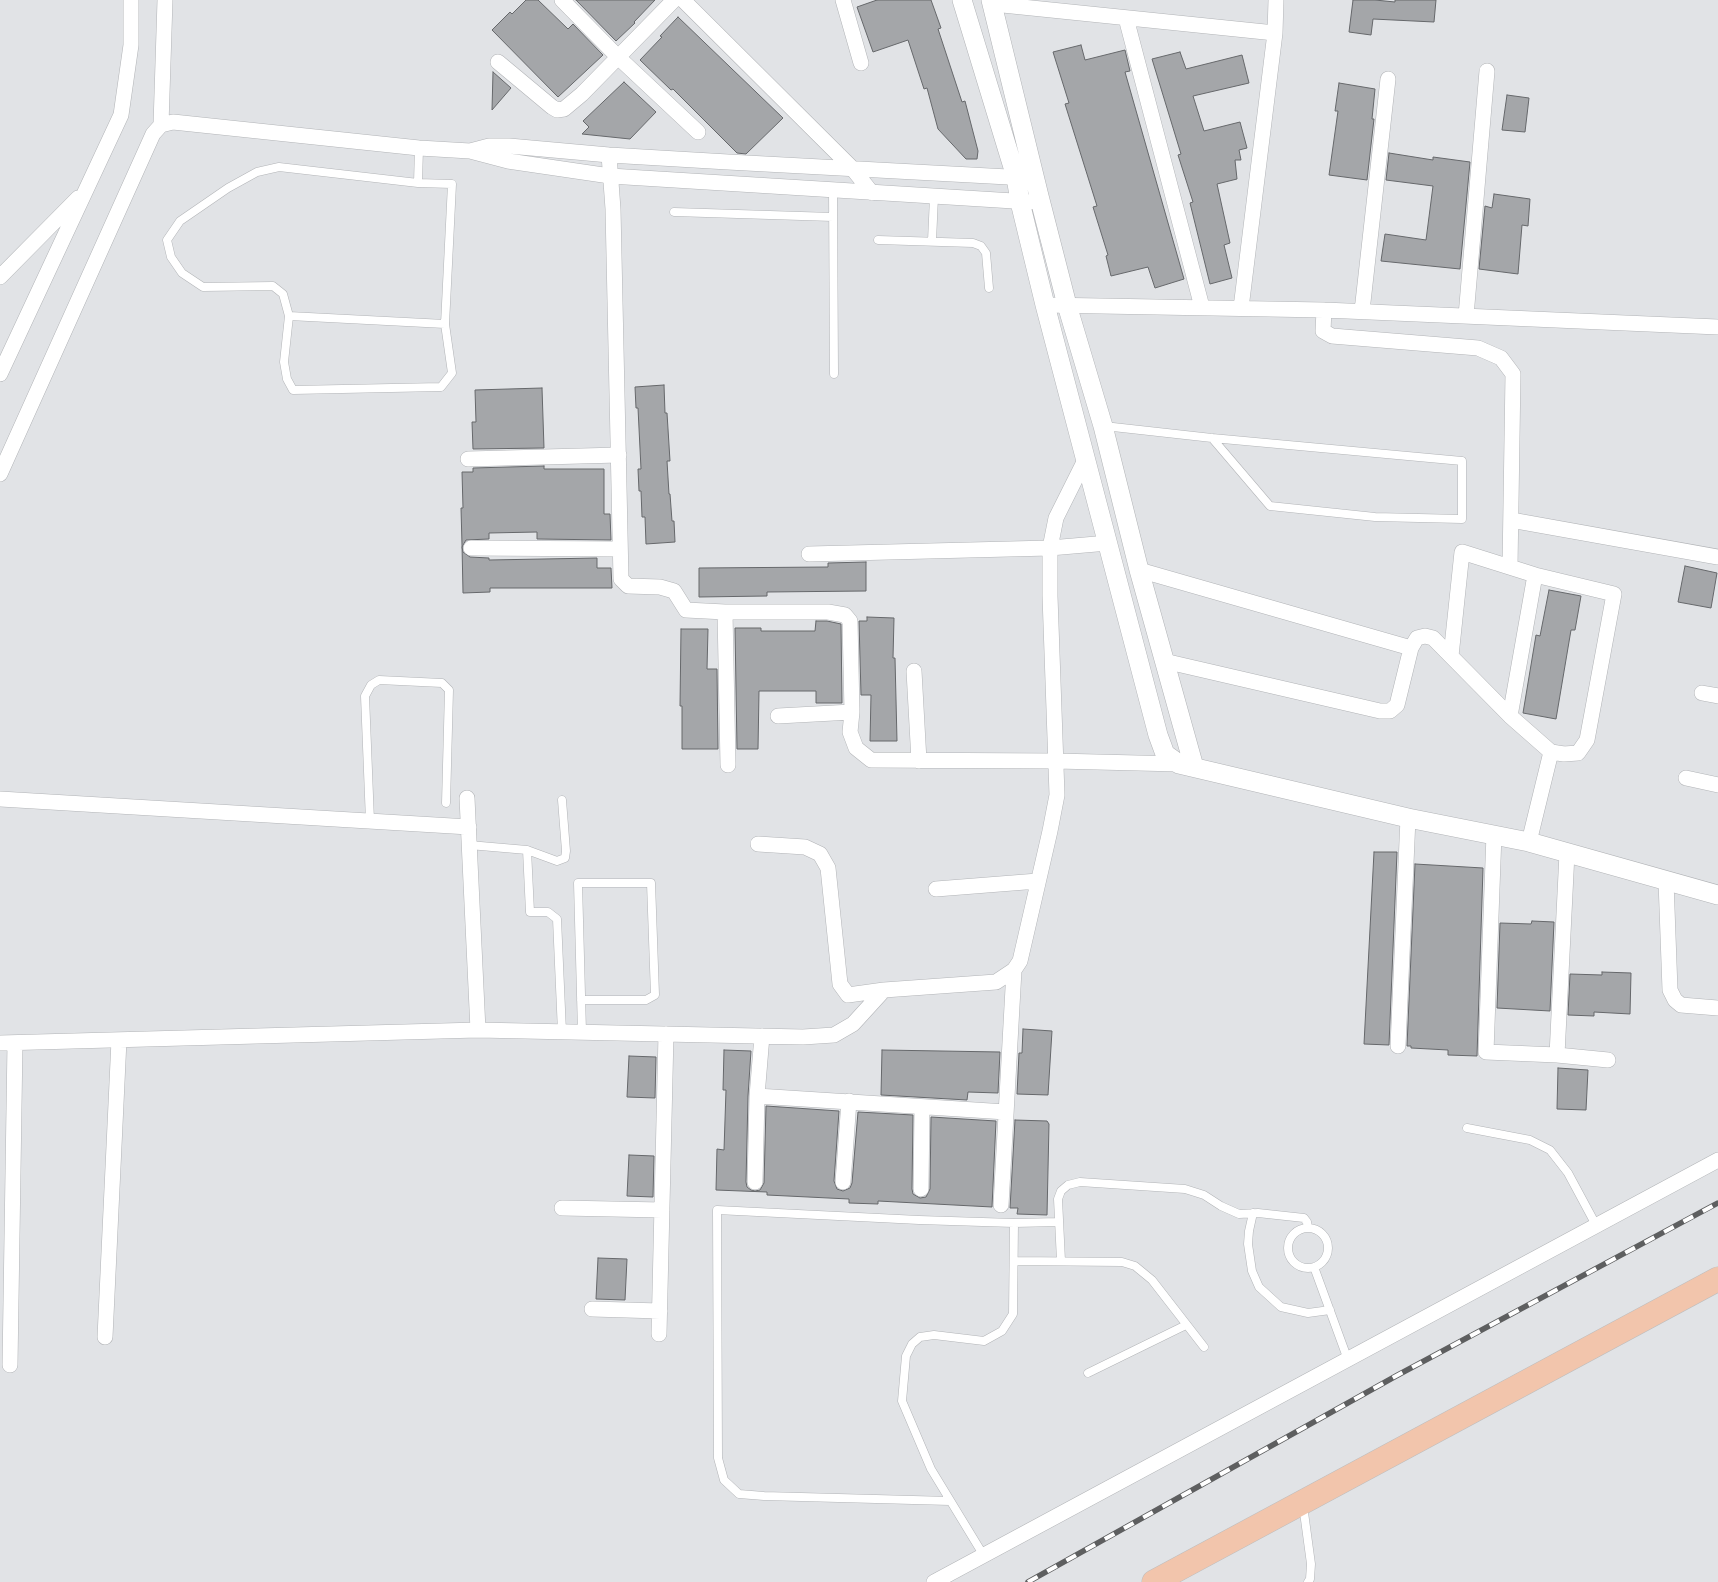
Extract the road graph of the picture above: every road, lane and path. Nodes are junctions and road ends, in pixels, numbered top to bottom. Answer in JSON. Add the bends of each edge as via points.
{"nodes":[{"id":1,"x":131,"y":0,"type":"edge"},
{"id":2,"x":165,"y":0,"type":"edge"},
{"id":3,"x":562,"y":0,"type":"edge"},
{"id":4,"x":674,"y":0,"type":"edge"},
{"id":5,"x":683,"y":0,"type":"edge"},
{"id":6,"x":843,"y":0,"type":"edge"},
{"id":7,"x":962,"y":0,"type":"edge"},
{"id":8,"x":1276,"y":0,"type":"edge"},
{"id":9,"x":992,"y":2,"type":"edge"},
{"id":10,"x":1126,"y":18,"type":"junction"},
{"id":11,"x":1275,"y":33,"type":"junction"},
{"id":12,"x":619,"y":58,"type":"junction"},
{"id":13,"x":498,"y":62,"type":"dead end"},
{"id":14,"x":861,"y":63,"type":"dead end"},
{"id":15,"x":1487,"y":71,"type":"dead end"},
{"id":16,"x":1388,"y":79,"type":"dead end"},
{"id":17,"x":162,"y":125,"type":"junction"},
{"id":18,"x":698,"y":132,"type":"dead end"},
{"id":19,"x":419,"y":148,"type":"junction"},
{"id":20,"x":470,"y":151,"type":"junction"},
{"id":21,"x":609,"y":155,"type":"junction"},
{"id":22,"x":852,"y":168,"type":"junction"},
{"id":23,"x":610,"y":176,"type":"junction"},
{"id":24,"x":1016,"y":177,"type":"junction"},
{"id":25,"x":1034,"y":178,"type":"junction"},
{"id":26,"x":418,"y":183,"type":"junction"},
{"id":27,"x":86,"y":190,"type":"junction"},
{"id":28,"x":833,"y":190,"type":"junction"},
{"id":29,"x":872,"y":193,"type":"junction"},
{"id":30,"x":934,"y":197,"type":"junction"},
{"id":31,"x":1020,"y":202,"type":"junction"},
{"id":32,"x":1040,"y":202,"type":"junction"},
{"id":33,"x":674,"y":212,"type":"dead end"},
{"id":34,"x":833,"y":217,"type":"junction"},
{"id":35,"x":878,"y":240,"type":"dead end"},
{"id":36,"x":932,"y":241,"type":"junction"},
{"id":37,"x":0,"y":277,"type":"edge"},
{"id":38,"x":989,"y":288,"type":"dead end"},
{"id":39,"x":1045,"y":305,"type":"junction"},
{"id":40,"x":1067,"y":305,"type":"junction"},
{"id":41,"x":1202,"y":307,"type":"junction"},
{"id":42,"x":1241,"y":308,"type":"junction"},
{"id":43,"x":1324,"y":310,"type":"junction"},
{"id":44,"x":1362,"y":311,"type":"junction"},
{"id":45,"x":289,"y":316,"type":"junction"},
{"id":46,"x":1466,"y":316,"type":"junction"},
{"id":47,"x":445,"y":324,"type":"junction"},
{"id":48,"x":1718,"y":327,"type":"edge"},
{"id":49,"x":0,"y":374,"type":"edge"},
{"id":50,"x":834,"y":374,"type":"dead end"},
{"id":51,"x":1103,"y":426,"type":"junction"},
{"id":52,"x":1212,"y":438,"type":"junction"},
{"id":53,"x":619,"y":455,"type":"junction"},
{"id":54,"x":468,"y":458,"type":"dead end"},
{"id":55,"x":1086,"y":458,"type":"junction"},
{"id":56,"x":0,"y":474,"type":"edge"},
{"id":57,"x":1511,"y":520,"type":"junction"},
{"id":58,"x":1108,"y":543,"type":"junction"},
{"id":59,"x":471,"y":548,"type":"dead end"},
{"id":60,"x":1050,"y":548,"type":"junction"},
{"id":61,"x":620,"y":549,"type":"junction"},
{"id":62,"x":809,"y":554,"type":"dead end"},
{"id":63,"x":1718,"y":557,"type":"edge"},
{"id":64,"x":1510,"y":567,"type":"junction"},
{"id":65,"x":1140,"y":570,"type":"junction"},
{"id":66,"x":1535,"y":575,"type":"junction"},
{"id":67,"x":725,"y":612,"type":"junction"},
{"id":68,"x":1411,"y":648,"type":"junction"},
{"id":69,"x":1451,"y":656,"type":"junction"},
{"id":70,"x":1164,"y":661,"type":"junction"},
{"id":71,"x":914,"y":671,"type":"dead end"},
{"id":72,"x":1702,"y":694,"type":"dead end"},
{"id":73,"x":1718,"y":696,"type":"edge"},
{"id":74,"x":852,"y":712,"type":"junction"},
{"id":75,"x":778,"y":716,"type":"dead end"},
{"id":76,"x":1510,"y":716,"type":"junction"},
{"id":77,"x":1551,"y":752,"type":"junction"},
{"id":78,"x":919,"y":760,"type":"junction"},
{"id":79,"x":1056,"y":761,"type":"junction"},
{"id":80,"x":728,"y":765,"type":"dead end"},
{"id":81,"x":1186,"y":766,"type":"junction"},
{"id":82,"x":1686,"y":778,"type":"dead end"},
{"id":83,"x":1718,"y":786,"type":"edge"},
{"id":84,"x":467,"y":798,"type":"dead end"},
{"id":85,"x":0,"y":799,"type":"edge"},
{"id":86,"x":562,"y":800,"type":"dead end"},
{"id":87,"x":446,"y":803,"type":"dead end"},
{"id":88,"x":1408,"y":818,"type":"junction"},
{"id":89,"x":370,"y":821,"type":"junction"},
{"id":90,"x":469,"y":827,"type":"junction"},
{"id":91,"x":1494,"y":834,"type":"junction"},
{"id":92,"x":1529,"y":842,"type":"junction"},
{"id":93,"x":758,"y":844,"type":"dead end"},
{"id":94,"x":469,"y":845,"type":"junction"},
{"id":95,"x":527,"y":850,"type":"junction"},
{"id":96,"x":1567,"y":853,"type":"junction"},
{"id":97,"x":1666,"y":880,"type":"junction"},
{"id":98,"x":1038,"y":881,"type":"junction"},
{"id":99,"x":936,"y":889,"type":"dead end"},
{"id":100,"x":1718,"y":895,"type":"edge"},
{"id":101,"x":1014,"y":970,"type":"junction"},
{"id":102,"x":884,"y":990,"type":"junction"},
{"id":103,"x":581,"y":1000,"type":"junction"},
{"id":104,"x":1718,"y":1008,"type":"edge"},
{"id":105,"x":478,"y":1030,"type":"junction"},
{"id":106,"x":562,"y":1032,"type":"junction"},
{"id":107,"x":582,"y":1032,"type":"junction"},
{"id":108,"x":666,"y":1034,"type":"junction"},
{"id":109,"x":762,"y":1036,"type":"junction"},
{"id":110,"x":119,"y":1040,"type":"junction"},
{"id":111,"x":15,"y":1042,"type":"junction"},
{"id":112,"x":0,"y":1043,"type":"edge"},
{"id":113,"x":1398,"y":1046,"type":"dead end"},
{"id":114,"x":1556,"y":1055,"type":"junction"},
{"id":115,"x":1608,"y":1060,"type":"dead end"},
{"id":116,"x":757,"y":1096,"type":"junction"},
{"id":117,"x":849,"y":1101,"type":"junction"},
{"id":118,"x":922,"y":1107,"type":"junction"},
{"id":119,"x":1006,"y":1112,"type":"junction"},
{"id":120,"x":1466,"y":1128,"type":"dead end"},
{"id":121,"x":1718,"y":1160,"type":"edge"},
{"id":122,"x":755,"y":1182,"type":"dead end"},
{"id":123,"x":843,"y":1182,"type":"dead end"},
{"id":124,"x":921,"y":1189,"type":"dead end"},
{"id":125,"x":1001,"y":1205,"type":"dead end"},
{"id":126,"x":562,"y":1208,"type":"dead end"},
{"id":127,"x":662,"y":1210,"type":"junction"},
{"id":128,"x":1253,"y":1213,"type":"junction"},
{"id":129,"x":1059,"y":1222,"type":"junction"},
{"id":130,"x":1014,"y":1223,"type":"junction"},
{"id":131,"x":1596,"y":1225,"type":"junction"},
{"id":132,"x":1308,"y":1228,"type":"junction"},
{"id":133,"x":1014,"y":1261,"type":"junction"},
{"id":134,"x":1061,"y":1261,"type":"junction"},
{"id":135,"x":1314,"y":1267,"type":"junction"},
{"id":136,"x":1718,"y":1279,"type":"edge"},
{"id":137,"x":592,"y":1309,"type":"dead end"},
{"id":138,"x":1330,"y":1310,"type":"junction"},
{"id":139,"x":660,"y":1311,"type":"junction"},
{"id":140,"x":1186,"y":1325,"type":"junction"},
{"id":141,"x":659,"y":1334,"type":"dead end"},
{"id":142,"x":104,"y":1338,"type":"dead end"},
{"id":143,"x":1204,"y":1347,"type":"dead end"},
{"id":144,"x":1348,"y":1360,"type":"junction"},
{"id":145,"x":10,"y":1364,"type":"dead end"},
{"id":146,"x":1088,"y":1373,"type":"dead end"},
{"id":147,"x":950,"y":1501,"type":"junction"},
{"id":148,"x":1303,"y":1502,"type":"junction"},
{"id":149,"x":984,"y":1556,"type":"junction"},
{"id":150,"x":934,"y":1582,"type":"edge"},
{"id":151,"x":1154,"y":1582,"type":"edge"},
{"id":152,"x":1308,"y":1582,"type":"edge"}],
"edges":[{"from":1,"to":27,"type":"street","via":[[131,45],[121,115]]},
{"from":2,"to":17,"type":"street"},
{"from":3,"to":12,"type":"street"},
{"from":4,"to":12,"type":"street"},
{"from":5,"to":22,"type":"street"},
{"from":6,"to":14,"type":"street"},
{"from":7,"to":24,"type":"street"},
{"from":8,"to":11,"type":"street"},
{"from":9,"to":10,"type":"street"},
{"from":9,"to":25,"type":"street"},
{"from":10,"to":11,"type":"street"},
{"from":10,"to":41,"type":"street"},
{"from":11,"to":42,"type":"street"},
{"from":12,"to":13,"type":"street","via":[[582,94],[564,109],[557,110]]},
{"from":12,"to":18,"type":"street"},
{"from":15,"to":46,"type":"street"},
{"from":16,"to":44,"type":"street"},
{"from":17,"to":19,"type":"street","via":[[173,122]]},
{"from":17,"to":56,"type":"street","via":[[153,134]]},
{"from":19,"to":20,"type":"street"},
{"from":19,"to":26,"type":"lane"},
{"from":20,"to":21,"type":"street","via":[[489,146],[509,146]]},
{"from":20,"to":23,"type":"street","via":[[508,161]]},
{"from":21,"to":22,"type":"street"},
{"from":21,"to":23,"type":"street"},
{"from":22,"to":24,"type":"street"},
{"from":22,"to":29,"type":"street"},
{"from":23,"to":28,"type":"street"},
{"from":23,"to":53,"type":"street"},
{"from":24,"to":25,"type":"street"},
{"from":24,"to":31,"type":"street"},
{"from":25,"to":32,"type":"street"},
{"from":26,"to":45,"type":"lane","via":[[279,166],[257,172],[228,188],[180,221],[167,240],[171,257],[182,273],[203,287],[273,286],[283,294]]},
{"from":26,"to":47,"type":"lane","via":[[452,184]]},
{"from":27,"to":37,"type":"street"},
{"from":27,"to":49,"type":"street"},
{"from":28,"to":29,"type":"street"},
{"from":28,"to":34,"type":"lane"},
{"from":29,"to":30,"type":"street"},
{"from":30,"to":31,"type":"street"},
{"from":30,"to":36,"type":"lane"},
{"from":31,"to":32,"type":"street"},
{"from":31,"to":39,"type":"street"},
{"from":32,"to":40,"type":"street"},
{"from":33,"to":34,"type":"lane"},
{"from":34,"to":50,"type":"lane"},
{"from":35,"to":36,"type":"lane"},
{"from":36,"to":38,"type":"lane","via":[[980,246],[986,253]]},
{"from":39,"to":40,"type":"street"},
{"from":39,"to":55,"type":"street"},
{"from":40,"to":41,"type":"street"},
{"from":40,"to":51,"type":"street"},
{"from":41,"to":42,"type":"street"},
{"from":42,"to":43,"type":"street"},
{"from":43,"to":44,"type":"street"},
{"from":43,"to":57,"type":"street","via":[[1323,331],[1332,336],[1478,348],[1501,358],[1512,374]]},
{"from":44,"to":46,"type":"street"},
{"from":45,"to":47,"type":"lane"},
{"from":45,"to":47,"type":"lane","via":[[284,362],[287,379],[294,390],[441,387],[452,373]]},
{"from":46,"to":48,"type":"street"},
{"from":51,"to":52,"type":"lane"},
{"from":51,"to":65,"type":"street"},
{"from":52,"to":52,"type":"lane","via":[[1270,506],[1374,517],[1462,519],[1462,461]]},
{"from":53,"to":54,"type":"street"},
{"from":53,"to":61,"type":"street"},
{"from":55,"to":58,"type":"street"},
{"from":55,"to":60,"type":"street","via":[[1056,518]]},
{"from":57,"to":63,"type":"street"},
{"from":57,"to":64,"type":"street"},
{"from":58,"to":60,"type":"street"},
{"from":58,"to":81,"type":"street","via":[[1158,735],[1165,754]]},
{"from":59,"to":61,"type":"street"},
{"from":60,"to":62,"type":"street"},
{"from":60,"to":79,"type":"street"},
{"from":61,"to":67,"type":"street","via":[[621,579],[628,586],[674,591],[686,610]]},
{"from":64,"to":66,"type":"street"},
{"from":64,"to":69,"type":"street","via":[[1462,552]]},
{"from":65,"to":68,"type":"street"},
{"from":65,"to":70,"type":"street"},
{"from":66,"to":76,"type":"street"},
{"from":66,"to":77,"type":"street","via":[[1614,594],[1586,740],[1578,753]]},
{"from":67,"to":74,"type":"street","via":[[828,612],[845,615],[850,622]]},
{"from":67,"to":80,"type":"street"},
{"from":68,"to":69,"type":"street","via":[[1417,638],[1425,636],[1433,638]]},
{"from":68,"to":70,"type":"street","via":[[1397,705],[1390,711]]},
{"from":69,"to":76,"type":"street"},
{"from":70,"to":81,"type":"street"},
{"from":71,"to":78,"type":"street"},
{"from":72,"to":73,"type":"street"},
{"from":74,"to":75,"type":"street"},
{"from":74,"to":78,"type":"street","via":[[850,732],[856,748],[871,760]]},
{"from":76,"to":77,"type":"street"},
{"from":77,"to":92,"type":"street"},
{"from":78,"to":79,"type":"street"},
{"from":79,"to":81,"type":"street"},
{"from":79,"to":98,"type":"street","via":[[1057,795]]},
{"from":81,"to":88,"type":"street"},
{"from":82,"to":83,"type":"street"},
{"from":84,"to":90,"type":"street"},
{"from":85,"to":89,"type":"street"},
{"from":86,"to":95,"type":"lane","via":[[564,858],[557,861]]},
{"from":87,"to":89,"type":"lane","via":[[449,690],[442,683],[379,680],[371,685],[366,696]]},
{"from":88,"to":91,"type":"street"},
{"from":88,"to":113,"type":"street"},
{"from":89,"to":90,"type":"street"},
{"from":90,"to":94,"type":"street"},
{"from":91,"to":92,"type":"street"},
{"from":91,"to":114,"type":"street","via":[[1486,1052]]},
{"from":92,"to":96,"type":"street"},
{"from":93,"to":102,"type":"street","via":[[805,847],[820,854],[828,868],[840,984],[848,995]]},
{"from":94,"to":95,"type":"lane"},
{"from":94,"to":105,"type":"street"},
{"from":95,"to":106,"type":"lane","via":[[530,912],[548,912],[557,919]]},
{"from":96,"to":97,"type":"street"},
{"from":96,"to":114,"type":"street"},
{"from":97,"to":100,"type":"street"},
{"from":97,"to":104,"type":"street","via":[[1670,990],[1681,1005]]},
{"from":98,"to":99,"type":"street"},
{"from":98,"to":101,"type":"street","via":[[1020,961]]},
{"from":101,"to":102,"type":"street","via":[[996,982]]},
{"from":101,"to":119,"type":"street"},
{"from":102,"to":109,"type":"street","via":[[853,1024],[834,1035]]},
{"from":103,"to":103,"type":"lane","via":[[578,883],[651,883],[655,995],[646,1000]]},
{"from":103,"to":107,"type":"lane"},
{"from":105,"to":106,"type":"street"},
{"from":105,"to":110,"type":"street"},
{"from":106,"to":107,"type":"street"},
{"from":107,"to":108,"type":"street"},
{"from":108,"to":109,"type":"street"},
{"from":108,"to":127,"type":"street"},
{"from":109,"to":116,"type":"street"},
{"from":110,"to":111,"type":"street"},
{"from":110,"to":142,"type":"street"},
{"from":111,"to":112,"type":"street"},
{"from":111,"to":145,"type":"street"},
{"from":114,"to":115,"type":"street"},
{"from":116,"to":117,"type":"street"},
{"from":116,"to":122,"type":"street"},
{"from":117,"to":118,"type":"street"},
{"from":117,"to":123,"type":"street"},
{"from":118,"to":119,"type":"street"},
{"from":118,"to":124,"type":"street"},
{"from":119,"to":125,"type":"street"},
{"from":120,"to":131,"type":"lane","via":[[1530,1140],[1550,1150],[1568,1173]]},
{"from":121,"to":131,"type":"street"},
{"from":126,"to":127,"type":"street"},
{"from":127,"to":139,"type":"street"},
{"from":128,"to":129,"type":"lane","via":[[1239,1214],[1204,1195],[1185,1189],[1080,1182],[1061,1191]]},
{"from":128,"to":132,"type":"lane","via":[[1304,1218]]},
{"from":128,"to":138,"type":"lane","via":[[1248,1244],[1252,1271],[1260,1287],[1281,1307],[1308,1312]]},
{"from":129,"to":130,"type":"lane"},
{"from":129,"to":134,"type":"lane"},
{"from":130,"to":133,"type":"lane"},
{"from":130,"to":147,"type":"lane","via":[[717,1210],[718,1458],[724,1480],[740,1494]]},
{"from":131,"to":144,"type":"street"},
{"from":132,"to":135,"type":"lane","via":[[1323,1234],[1328,1245],[1326,1258]]},
{"from":132,"to":135,"type":"lane","via":[[1293,1235],[1289,1254],[1297,1265]]},
{"from":133,"to":134,"type":"lane"},
{"from":133,"to":147,"type":"lane","via":[[1013,1314],[1002,1331],[984,1341],[934,1335],[920,1337],[906,1356],[902,1401],[931,1470]]},
{"from":134,"to":140,"type":"lane","via":[[1122,1262],[1135,1266],[1152,1280]]},
{"from":135,"to":138,"type":"lane"},
{"from":136,"to":148,"type":"main road"},
{"from":137,"to":139,"type":"street"},
{"from":138,"to":144,"type":"lane"},
{"from":139,"to":141,"type":"street"},
{"from":140,"to":143,"type":"lane"},
{"from":140,"to":146,"type":"lane"},
{"from":144,"to":149,"type":"street"},
{"from":147,"to":149,"type":"lane"},
{"from":148,"to":151,"type":"main road"},
{"from":148,"to":152,"type":"lane","via":[[1311,1564]]},
{"from":149,"to":150,"type":"street"}]}
